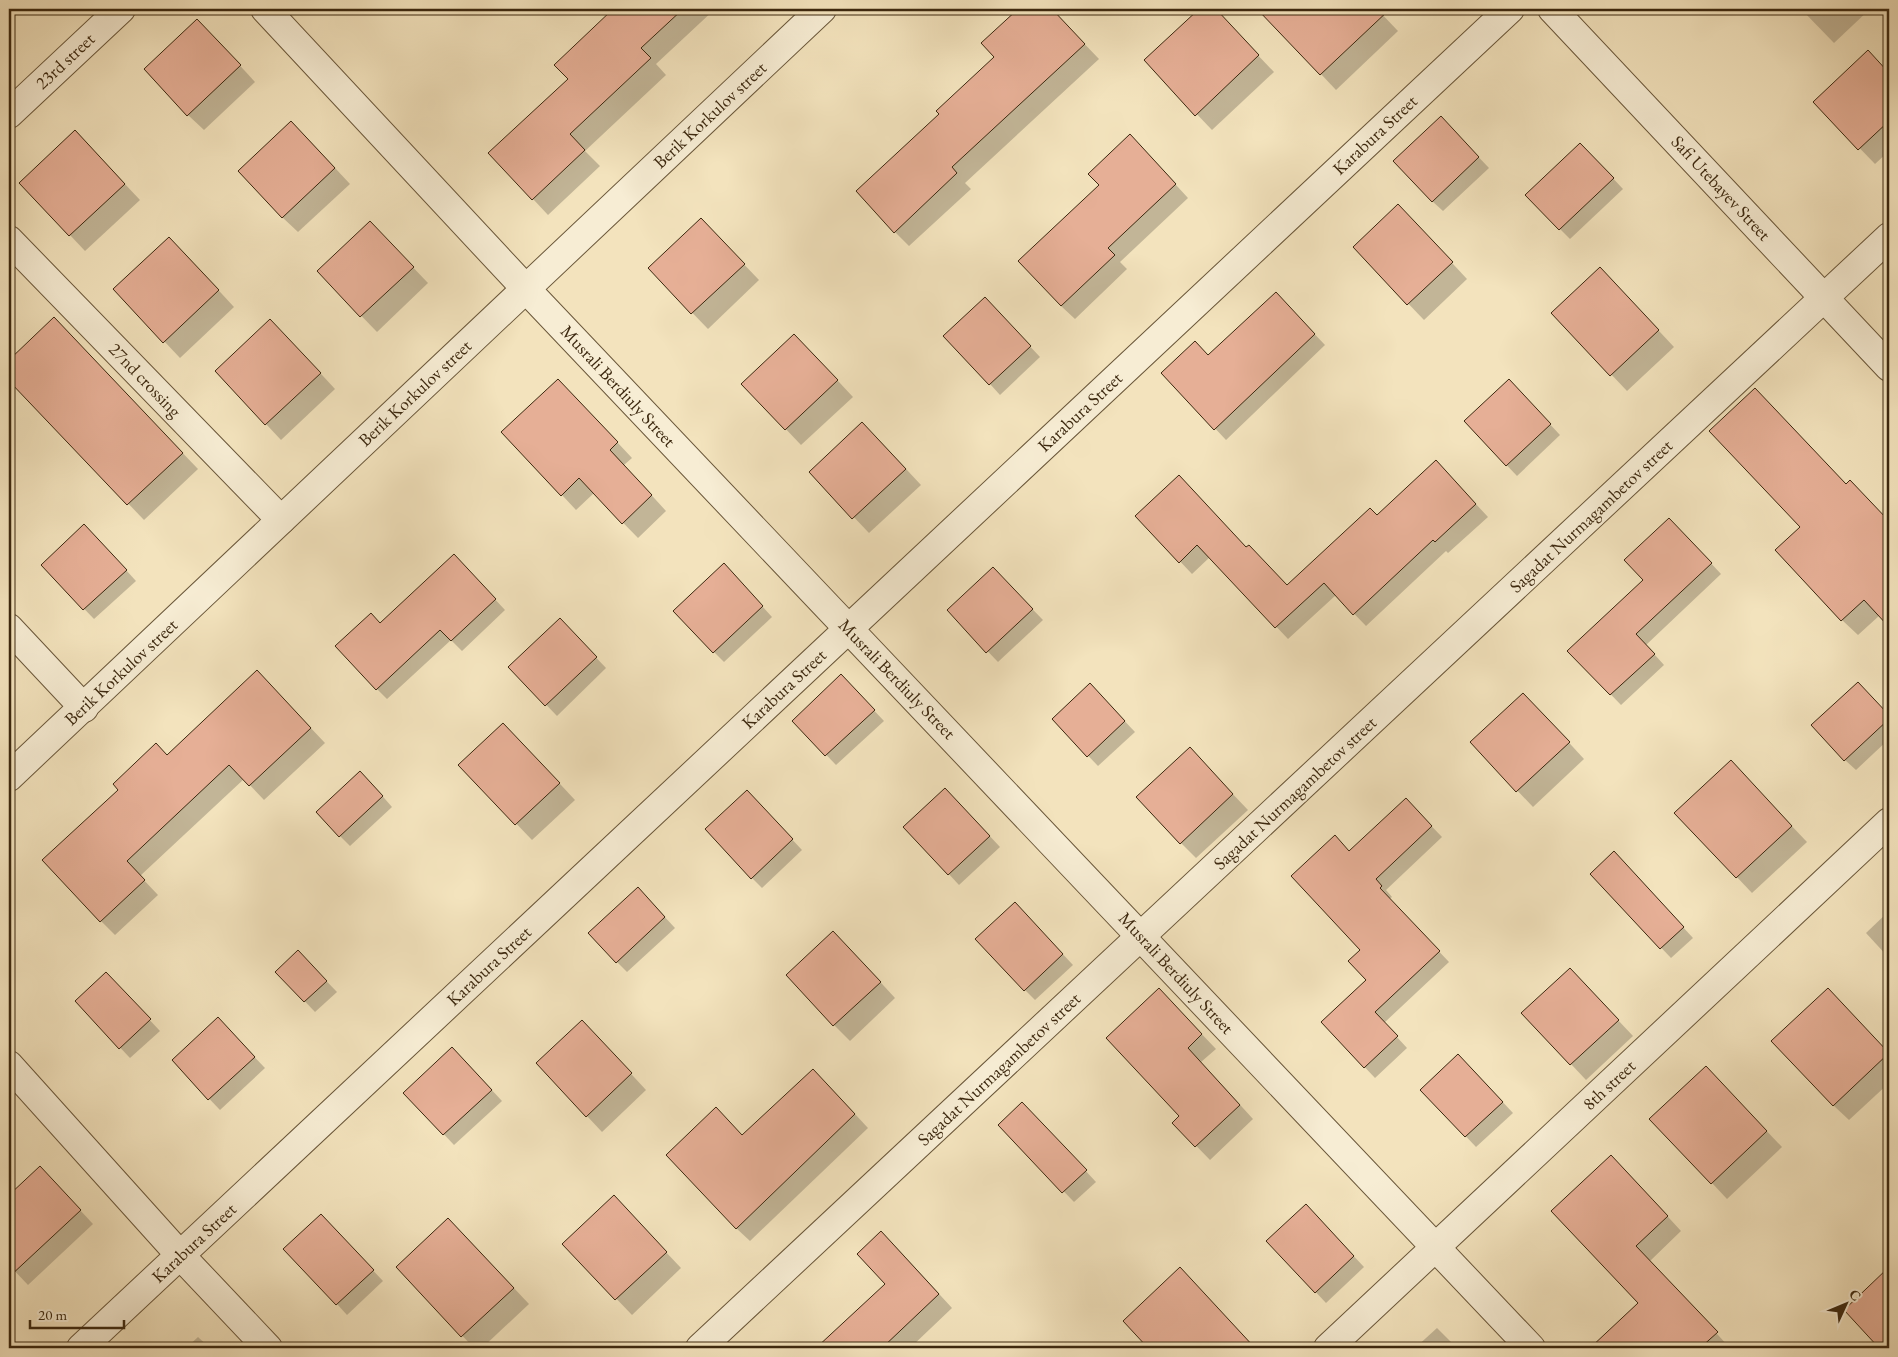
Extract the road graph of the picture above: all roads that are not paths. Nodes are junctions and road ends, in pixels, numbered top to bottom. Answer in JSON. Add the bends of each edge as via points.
{"nodes":[{"id":1,"x":121,"y":9,"type":"edge"},
{"id":2,"x":265,"y":9,"type":"edge"},
{"id":3,"x":822,"y":9,"type":"edge"},
{"id":4,"x":1510,"y":9,"type":"edge"},
{"id":5,"x":1552,"y":9,"type":"edge"},
{"id":6,"x":9,"y":114,"type":"edge"},
{"id":7,"x":1889,"y":237,"type":"edge"},
{"id":8,"x":9,"y":240,"type":"edge"},
{"id":9,"x":526,"y":289,"type":"junction"},
{"id":10,"x":1824,"y":298,"type":"junction"},
{"id":11,"x":1889,"y":367,"type":"edge"},
{"id":12,"x":281,"y":520,"type":"junction"},
{"id":13,"x":9,"y":628,"type":"edge"},
{"id":14,"x":849,"y":628,"type":"junction"},
{"id":15,"x":84,"y":708,"type":"junction"},
{"id":16,"x":9,"y":777,"type":"edge"},
{"id":17,"x":1889,"y":822,"type":"edge"},
{"id":18,"x":1141,"y":936,"type":"junction"},
{"id":19,"x":9,"y":1065,"type":"edge"},
{"id":20,"x":1436,"y":1248,"type":"junction"},
{"id":21,"x":180,"y":1255,"type":"junction"},
{"id":22,"x":81,"y":1348,"type":"edge"},
{"id":23,"x":268,"y":1348,"type":"edge"},
{"id":24,"x":700,"y":1348,"type":"edge"},
{"id":25,"x":1328,"y":1348,"type":"edge"},
{"id":26,"x":1531,"y":1348,"type":"edge"}],
"edges":[{"from":1,"to":6,"type":"street","name":"23rd street"},
{"from":2,"to":9,"type":"street","name":"Musrali Berdiuly Street"},
{"from":3,"to":9,"type":"street","name":"Berik Korkulov street"},
{"from":4,"to":14,"type":"street","name":"Karabura Street"},
{"from":5,"to":10,"type":"street","name":"Safi Utebayev Street"},
{"from":7,"to":10,"type":"street","name":"Sagadat Nurmagambetov street"},
{"from":8,"to":12,"type":"street","name":"27nd crossing"},
{"from":9,"to":12,"type":"street","name":"Berik Korkulov street"},
{"from":9,"to":14,"type":"street","name":"Musrali Berdiuly Street"},
{"from":10,"to":11,"type":"street","name":"Safi Utebayev Street"},
{"from":10,"to":18,"type":"street","name":"Sagadat Nurmagambetov street"},
{"from":12,"to":15,"type":"street","name":"Berik Korkulov street"},
{"from":13,"to":15,"type":"street"},
{"from":14,"to":18,"type":"street","name":"Musrali Berdiuly Street"},
{"from":14,"to":21,"type":"street","name":"Karabura Street"},
{"from":15,"to":16,"type":"street","name":"Berik Korkulov street"},
{"from":17,"to":20,"type":"street","name":"8th street"},
{"from":18,"to":20,"type":"street","name":"Musrali Berdiuly Street"},
{"from":18,"to":24,"type":"street","name":"Sagadat Nurmagambetov street"},
{"from":19,"to":21,"type":"street"},
{"from":20,"to":25,"type":"street","name":"8th street"},
{"from":20,"to":26,"type":"street","name":"Musrali Berdiuly Street"},
{"from":21,"to":22,"type":"street","name":"Karabura Street"},
{"from":21,"to":23,"type":"street"}]}
